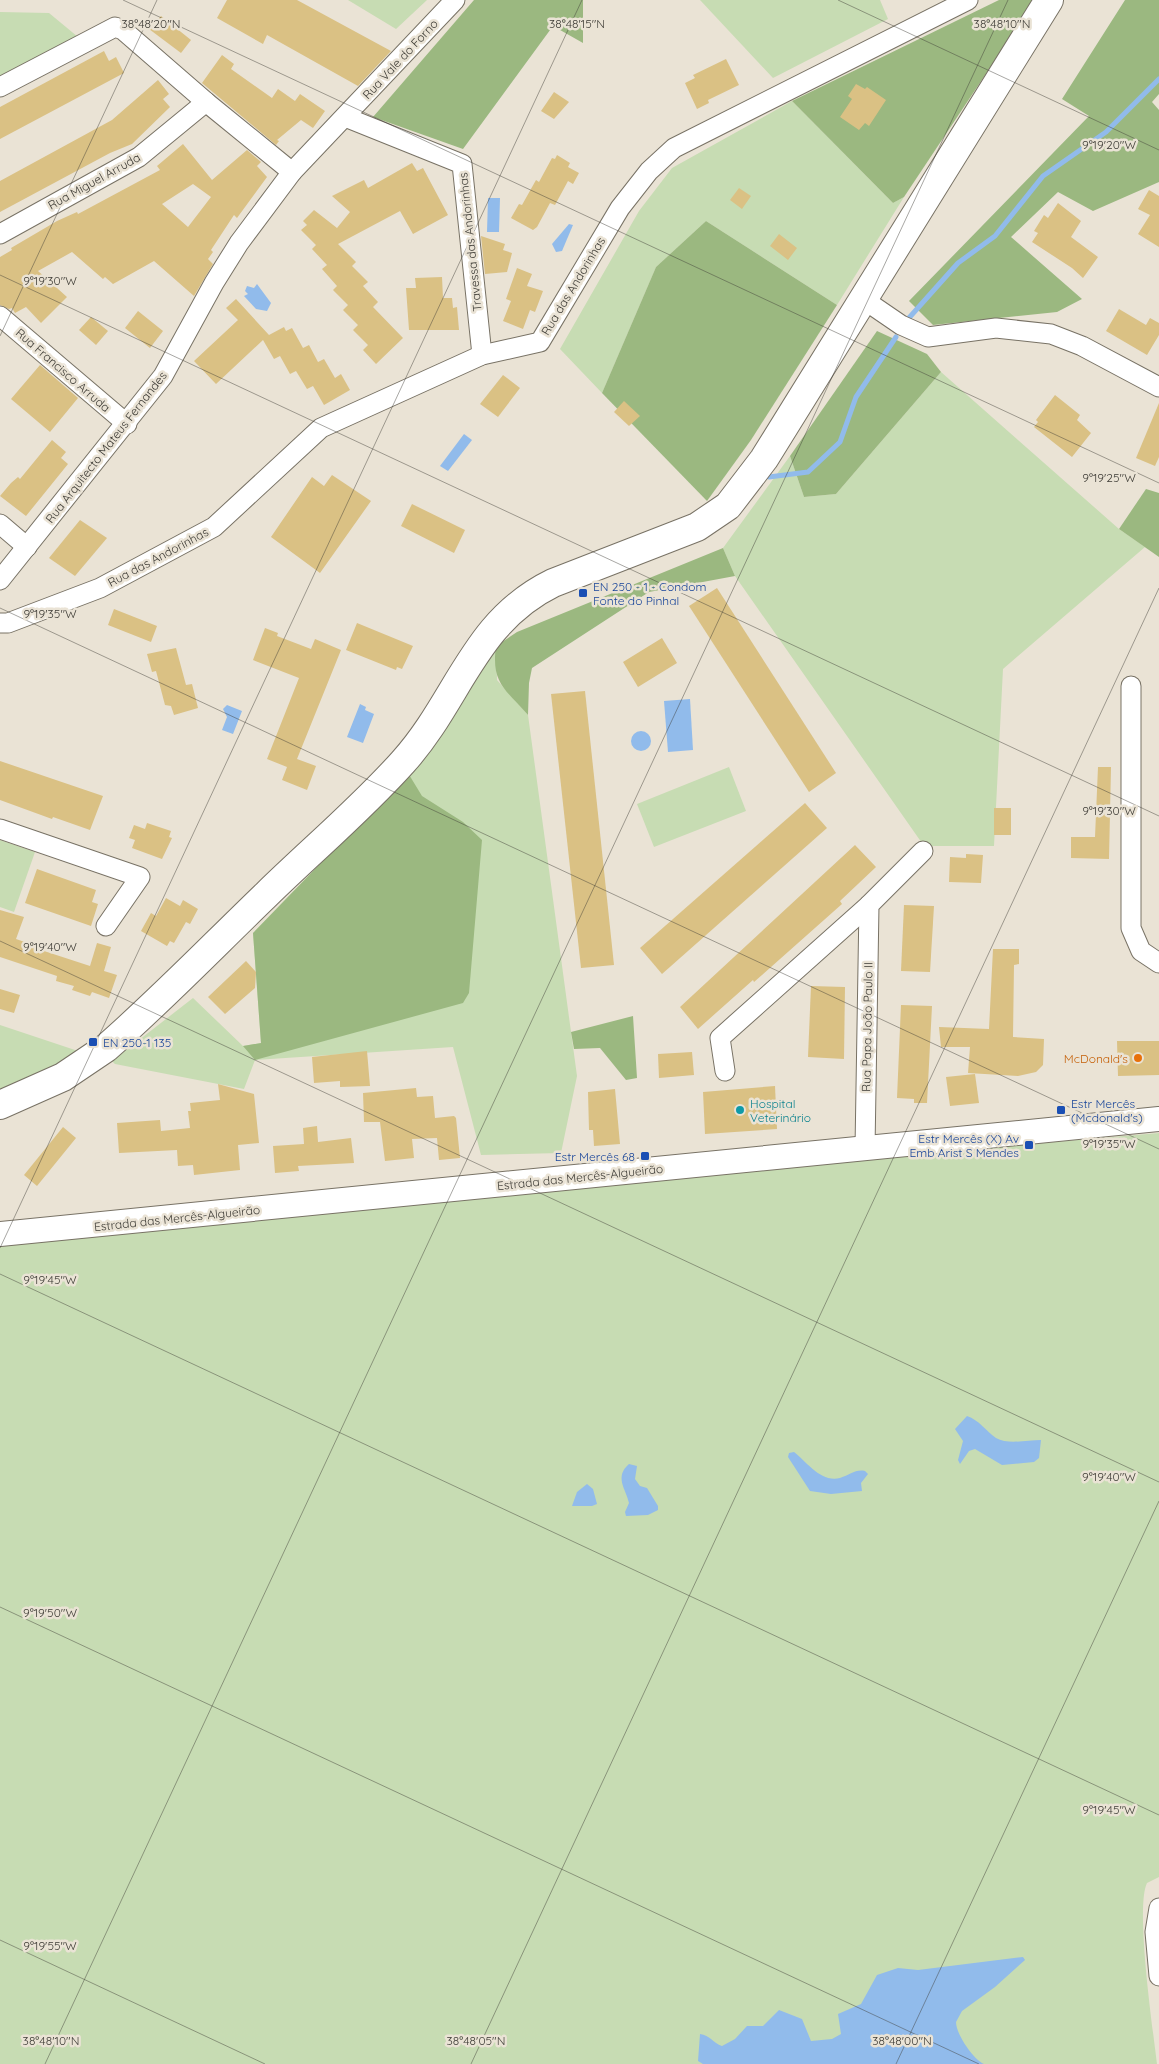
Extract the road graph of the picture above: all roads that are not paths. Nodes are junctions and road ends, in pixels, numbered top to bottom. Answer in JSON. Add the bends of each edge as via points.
{"nodes":[{"id":1,"x":455,"y":0,"type":"edge"},
{"id":2,"x":968,"y":0,"type":"edge"},
{"id":3,"x":1049,"y":0,"type":"edge"},
{"id":4,"x":0,"y":87,"type":"edge"},
{"id":5,"x":206,"y":102,"type":"junction"},
{"id":6,"x":345,"y":117,"type":"junction"},
{"id":7,"x":292,"y":172,"type":"junction"},
{"id":8,"x":0,"y":234,"type":"edge"},
{"id":9,"x":863,"y":299,"type":"junction"},
{"id":10,"x":0,"y":316,"type":"edge"},
{"id":11,"x":482,"y":355,"type":"junction"},
{"id":12,"x":1159,"y":387,"type":"edge"},
{"id":13,"x":127,"y":424,"type":"junction"},
{"id":14,"x":0,"y":524,"type":"edge"},
{"id":15,"x":27,"y":547,"type":"junction"},
{"id":16,"x":0,"y":580,"type":"edge"},
{"id":17,"x":0,"y":623,"type":"edge"},
{"id":18,"x":1131,"y":686,"type":"dead end"},
{"id":19,"x":0,"y":829,"type":"edge"},
{"id":20,"x":923,"y":851,"type":"dead end"},
{"id":21,"x":869,"y":905,"type":"junction"},
{"id":22,"x":106,"y":926,"type":"dead end"},
{"id":23,"x":1159,"y":963,"type":"edge"},
{"id":24,"x":725,"y":1071,"type":"dead end"},
{"id":25,"x":0,"y":1105,"type":"edge"},
{"id":26,"x":1159,"y":1119,"type":"edge"},
{"id":27,"x":865,"y":1149,"type":"junction"},
{"id":28,"x":0,"y":1234,"type":"edge"},
{"id":29,"x":1159,"y":1908,"type":"edge"},
{"id":30,"x":1159,"y":1976,"type":"edge"}],
"edges":[{"from":1,"to":6,"type":"street","name":"Rua Vale do Forno"},
{"from":2,"to":11,"type":"street","name":"Rua das Andorinhas","via":[[674,148],[649,171],[620,208],[540,342]]},
{"from":3,"to":9,"type":"main road"},
{"from":4,"to":5,"type":"street","via":[[115,27],[123,30]]},
{"from":5,"to":7,"type":"street"},
{"from":5,"to":8,"type":"street","name":"Rua Miguel Arruda","via":[[139,157]]},
{"from":6,"to":7,"type":"street","name":"Rua Arquitecto Mateus Fernandes"},
{"from":6,"to":11,"type":"street","name":"Travessa das Andorinhas","via":[[462,164]]},
{"from":7,"to":13,"type":"street","name":"Rua Arquitecto Mateus Fernandes","via":[[239,243],[163,376]]},
{"from":9,"to":12,"type":"street","via":[[901,325],[928,337],[996,328],[1051,334],[1082,346]]},
{"from":9,"to":25,"type":"main road","via":[[752,478],[728,506],[680,535],[553,583],[518,604],[484,640],[439,715],[390,776],[106,1048],[63,1077]]},
{"from":10,"to":13,"type":"street","name":"Rua Francisco Arruda"},
{"from":11,"to":17,"type":"street","name":"Rua das Andorinhas","via":[[321,428],[214,527],[100,588],[8,623]]},
{"from":13,"to":15,"type":"street","name":"Rua Arquitecto Mateus Fernandes"},
{"from":14,"to":15,"type":"street"},
{"from":15,"to":16,"type":"street","name":"Rua Arquitecto Mateus Fernandes"},
{"from":18,"to":23,"type":"street","via":[[1131,928],[1141,951]]},
{"from":19,"to":22,"type":"street","via":[[140,877]]},
{"from":20,"to":21,"type":"street"},
{"from":21,"to":24,"type":"street","via":[[720,1038]]},
{"from":21,"to":27,"type":"street","name":"Rua Papa João Paulo II"},
{"from":26,"to":27,"type":"street","name":"Estrada das Mercês-Algueirão"},
{"from":27,"to":28,"type":"street","name":"Estrada das Mercês-Algueirão"},
{"from":29,"to":30,"type":"street","via":[[1155,1932]]}]}
